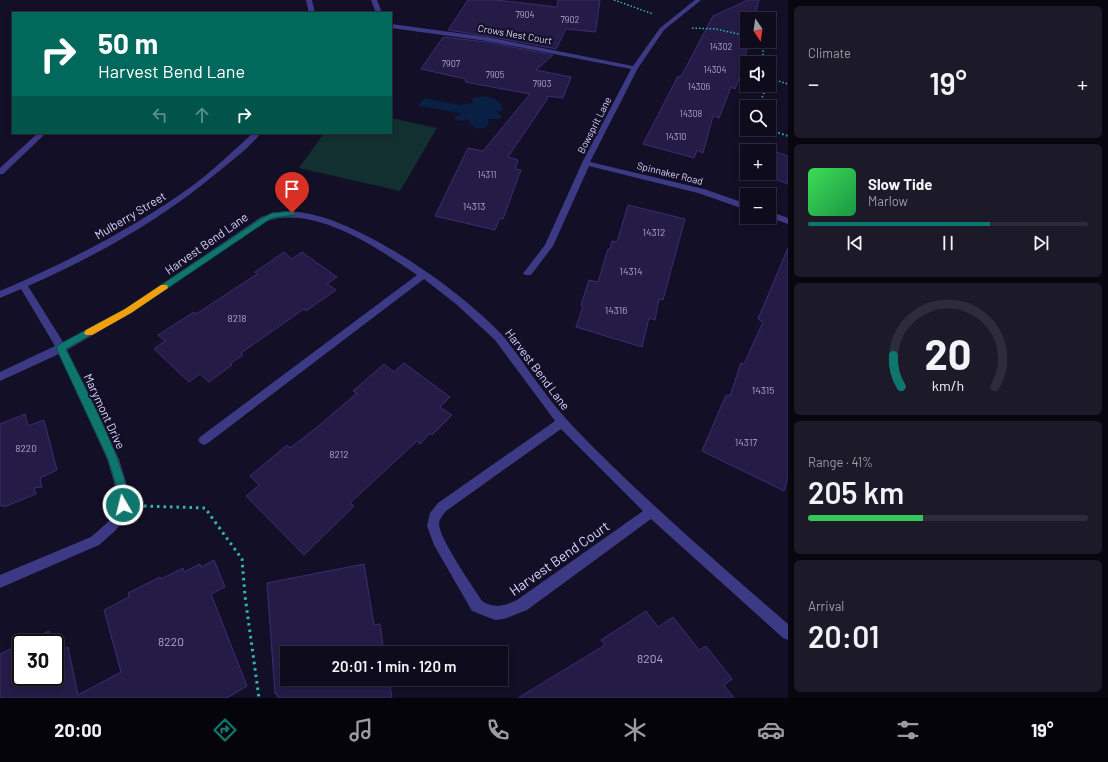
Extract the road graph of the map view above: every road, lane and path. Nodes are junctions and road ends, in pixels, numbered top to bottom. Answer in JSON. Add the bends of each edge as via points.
{"nodes":[{"id":1,"x":309,"y":0,"type":"edge"},
{"id":2,"x":374,"y":0,"type":"edge"},
{"id":3,"x":614,"y":0,"type":"edge"},
{"id":4,"x":698,"y":0,"type":"edge"},
{"id":5,"x":312,"y":12,"type":"edge"},
{"id":6,"x":379,"y":12,"type":"edge"},
{"id":7,"x":671,"y":21,"type":"junction"},
{"id":8,"x":392,"y":26,"type":"edge"},
{"id":9,"x":740,"y":34,"type":"edge"},
{"id":10,"x":635,"y":68,"type":"junction"},
{"id":11,"x":776,"y":80,"type":"edge"},
{"id":12,"x":788,"y":84,"type":"edge"},
{"id":13,"x":776,"y":132,"type":"edge"},
{"id":14,"x":41,"y":134,"type":"edge"},
{"id":15,"x":256,"y":134,"type":"edge"},
{"id":16,"x":788,"y":136,"type":"edge"},
{"id":17,"x":586,"y":163,"type":"junction"},
{"id":18,"x":0,"y":172,"type":"edge"},
{"id":19,"x":740,"y":205,"type":"edge"},
{"id":20,"x":776,"y":216,"type":"edge"},
{"id":21,"x":788,"y":220,"type":"edge"},
{"id":22,"x":528,"y":273,"type":"dead end"},
{"id":23,"x":424,"y":274,"type":"junction"},
{"id":24,"x":23,"y":285,"type":"junction"},
{"id":25,"x":0,"y":296,"type":"edge"},
{"id":26,"x":61,"y":348,"type":"junction"},
{"id":27,"x":0,"y":377,"type":"edge"},
{"id":28,"x":562,"y":422,"type":"junction"},
{"id":29,"x":204,"y":440,"type":"dead end"},
{"id":30,"x":123,"y":505,"type":"junction"},
{"id":31,"x":651,"y":512,"type":"junction"},
{"id":32,"x":0,"y":582,"type":"edge"},
{"id":33,"x":788,"y":633,"type":"edge"},
{"id":34,"x":259,"y":698,"type":"edge"}],
"edges":[{"from":1,"to":5,"type":"street"},
{"from":2,"to":6,"type":"street"},
{"from":3,"to":7,"type":"path"},
{"from":4,"to":7,"type":"street","name":"Bowsprit Lane"},
{"from":7,"to":9,"type":"path","via":[[692,28],[716,29]]},
{"from":7,"to":10,"type":"street","name":"Bowsprit Lane","via":[[662,29]]},
{"from":8,"to":10,"type":"street","name":"Crows Nest Court","via":[[487,39]]},
{"from":10,"to":17,"type":"street","name":"Bowsprit Lane"},
{"from":11,"to":12,"type":"path"},
{"from":13,"to":16,"type":"path"},
{"from":14,"to":18,"type":"street"},
{"from":15,"to":24,"type":"street","name":"Mulberry Street","via":[[212,174],[157,214],[92,252]]},
{"from":17,"to":19,"type":"street","name":"Spinnaker Road","via":[[701,191]]},
{"from":17,"to":22,"type":"street","name":"Bowsprit Lane","via":[[549,246]]},
{"from":20,"to":21,"type":"street"},
{"from":23,"to":26,"type":"street","name":"Harvest Bend Lane","via":[[393,254],[336,225],[309,216],[282,214],[264,219],[128,311]]},
{"from":23,"to":28,"type":"street","name":"Harvest Bend Lane","via":[[459,299],[492,331]]},
{"from":23,"to":29,"type":"street"},
{"from":24,"to":25,"type":"street","name":"Mulberry Street"},
{"from":24,"to":26,"type":"street","name":"Marymont Drive"},
{"from":26,"to":27,"type":"street","name":"Harvest Bend Lane"},
{"from":26,"to":30,"type":"street","name":"Marymont Drive","via":[[113,459]]},
{"from":28,"to":31,"type":"street","name":"Harvest Bend Lane"},
{"from":28,"to":31,"type":"street","name":"Harvest Bend Court","via":[[442,507],[434,517],[433,526],[438,541],[477,606],[487,613],[498,615],[522,605]]},
{"from":30,"to":32,"type":"street","via":[[121,515],[112,527],[95,541]]},
{"from":30,"to":34,"type":"path","via":[[205,508],[242,558]]},
{"from":31,"to":33,"type":"street","name":"Harvest Bend Lane"}]}
